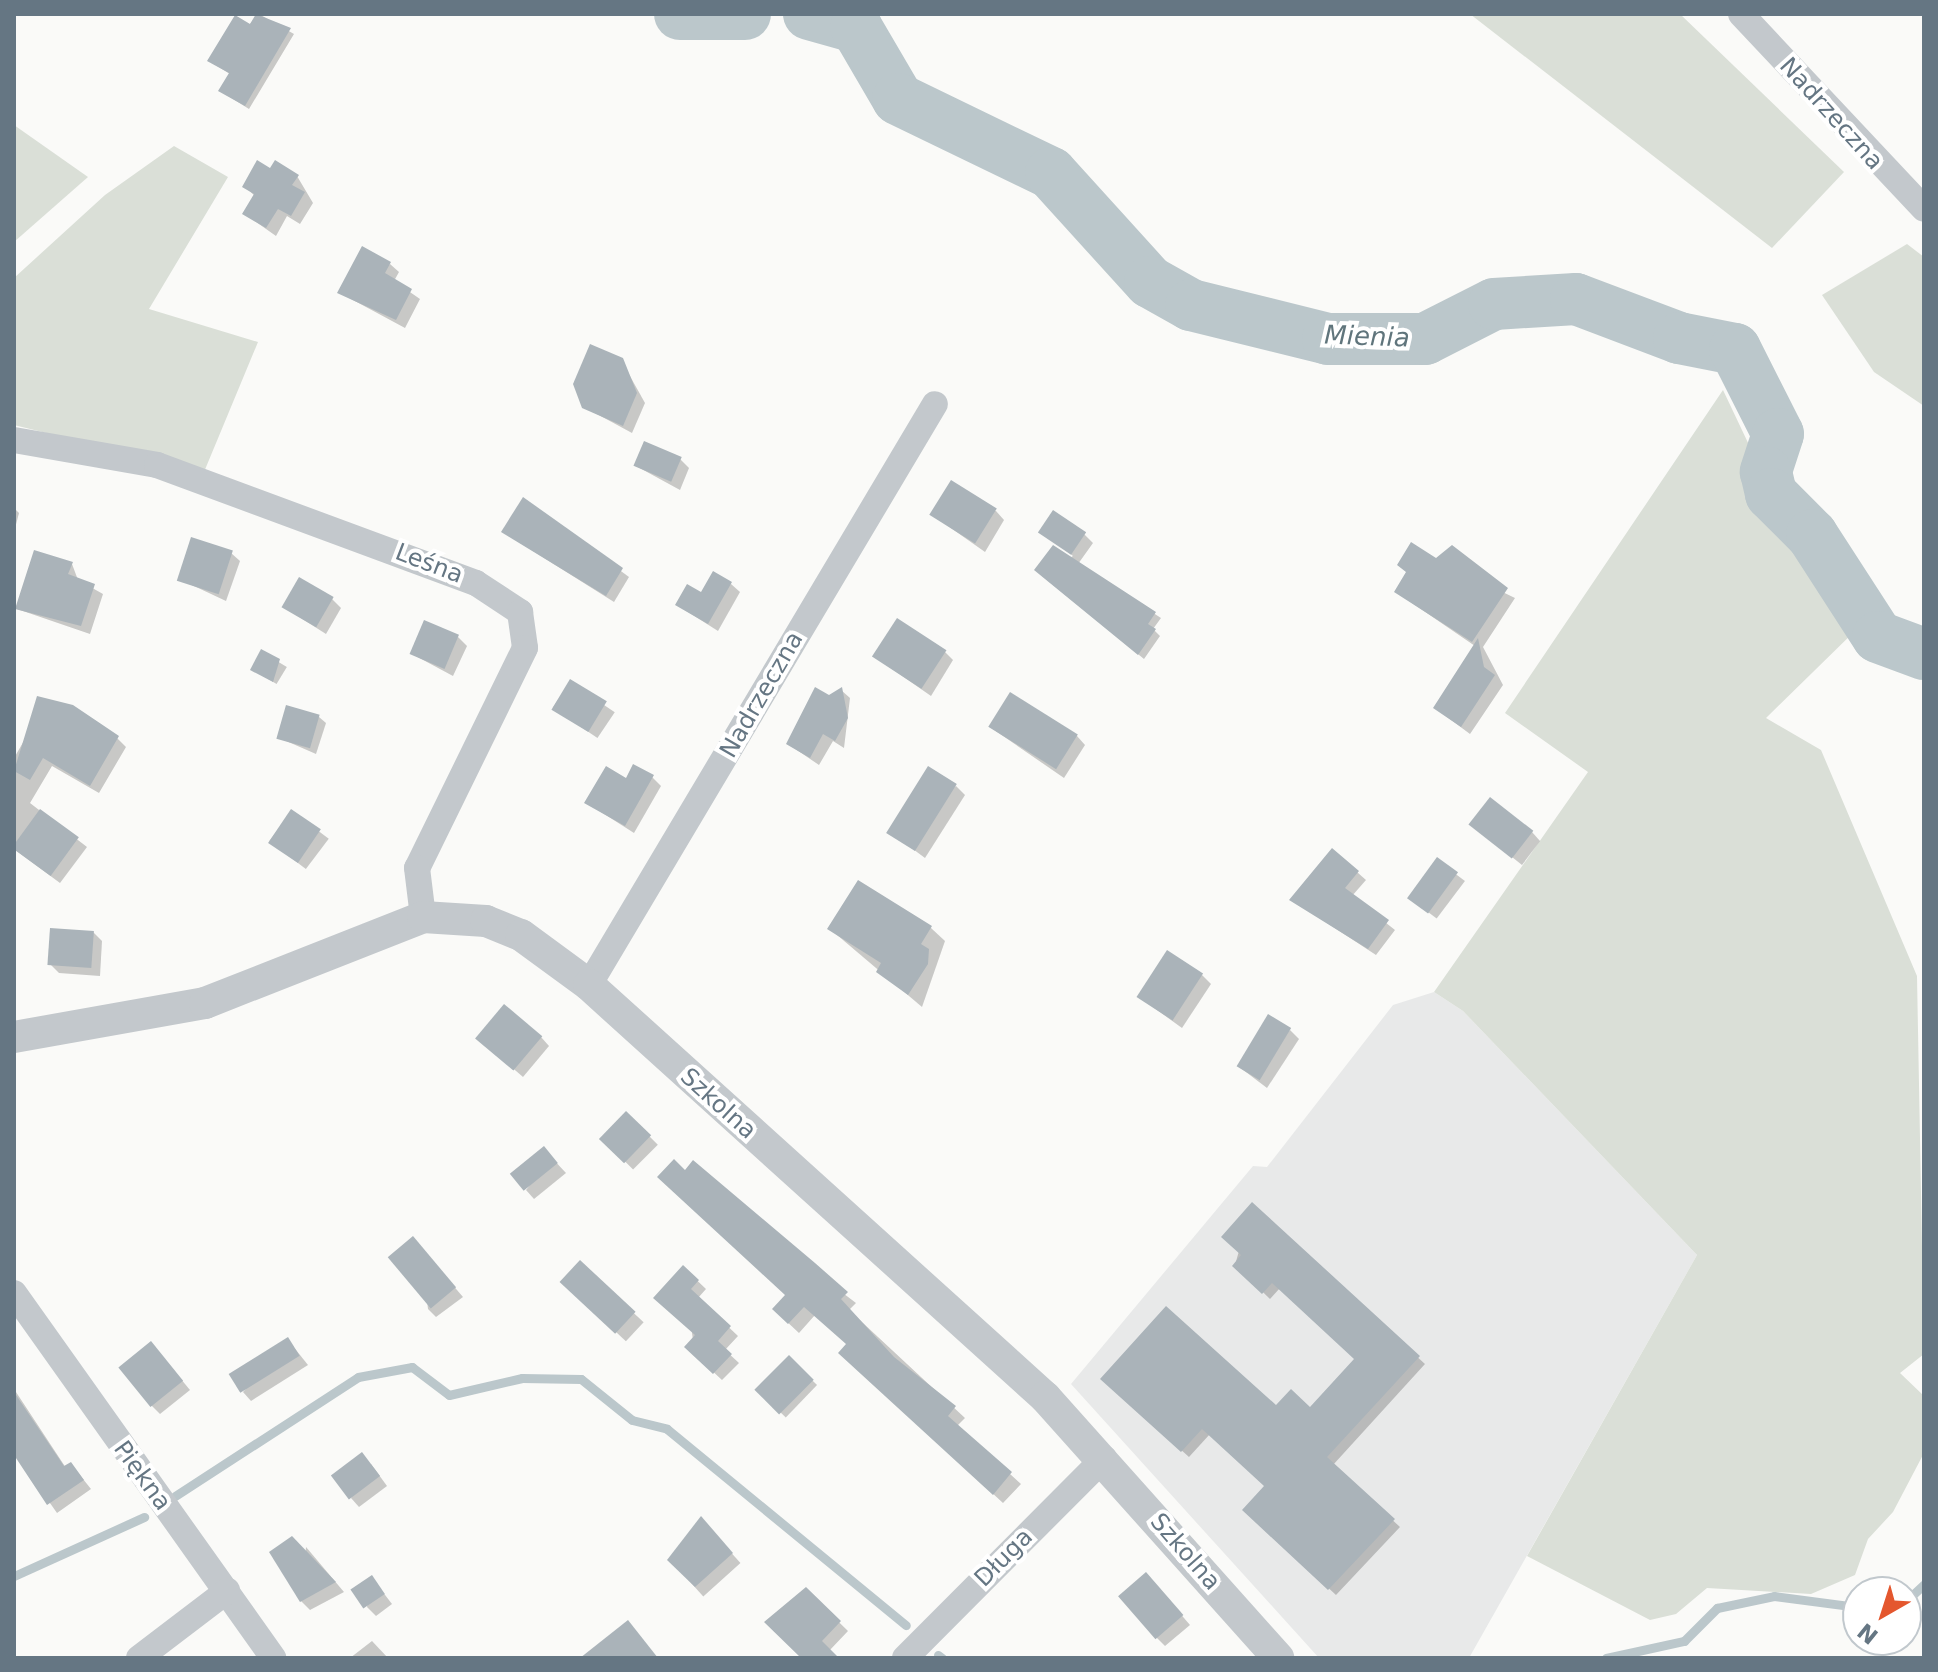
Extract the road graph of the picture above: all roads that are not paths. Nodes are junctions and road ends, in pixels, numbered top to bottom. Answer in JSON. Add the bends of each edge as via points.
{"nodes":[{"id":1,"x":1741,"y":14,"type":"edge"},
{"id":2,"x":1924,"y":209,"type":"edge"},
{"id":3,"x":935,"y":404,"type":"dead end"},
{"id":4,"x":14,"y":440,"type":"edge"},
{"id":5,"x":423,"y":917,"type":"junction"},
{"id":6,"x":589,"y":985,"type":"junction"},
{"id":7,"x":14,"y":1037,"type":"edge"},
{"id":8,"x":14,"y":1293,"type":"edge"},
{"id":9,"x":1104,"y":1458,"type":"junction"},
{"id":10,"x":227,"y":1591,"type":"junction"},
{"id":11,"x":139,"y":1658,"type":"edge"},
{"id":12,"x":273,"y":1658,"type":"edge"},
{"id":13,"x":905,"y":1658,"type":"edge"},
{"id":14,"x":1278,"y":1658,"type":"edge"}],
"edges":[{"from":1,"to":2,"type":"street","name":"Nadrzeczna"},
{"from":3,"to":6,"type":"street","name":"Nadrzeczna"},
{"from":4,"to":5,"type":"street","name":"Leśna","via":[[157,465],[476,583],[520,612],[525,648],[417,868]]},
{"from":5,"to":6,"type":"street","name":"Szkolna","via":[[504,928]]},
{"from":5,"to":7,"type":"street","name":"Szkolna","via":[[205,1003]]},
{"from":6,"to":9,"type":"street","name":"Szkolna"},
{"from":8,"to":10,"type":"street","name":"Piękna"},
{"from":9,"to":13,"type":"street","name":"Długa"},
{"from":9,"to":14,"type":"street","name":"Szkolna"},
{"from":10,"to":11,"type":"street"},
{"from":10,"to":12,"type":"street","name":"Piękna"}]}
